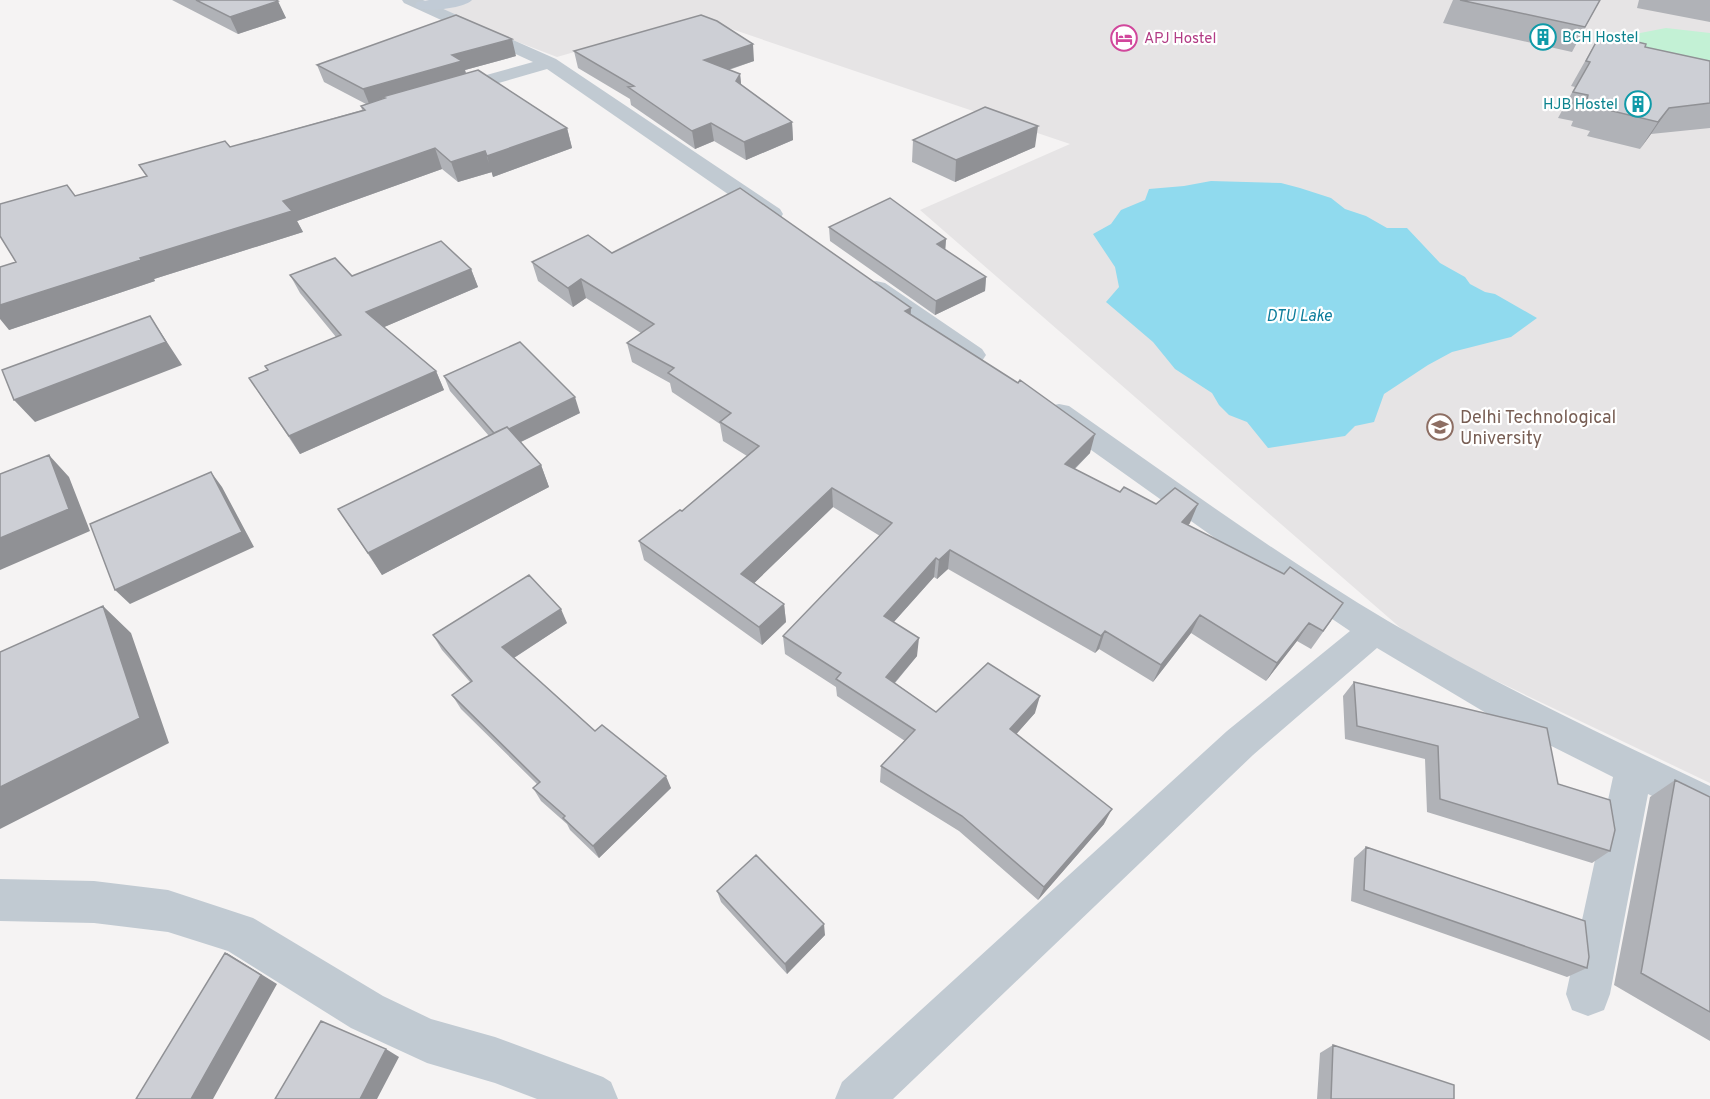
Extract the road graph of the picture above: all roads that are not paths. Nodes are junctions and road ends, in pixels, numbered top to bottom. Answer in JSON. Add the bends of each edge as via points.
{"nodes":[{"id":1,"x":464,"y":0,"type":"edge"},
{"id":2,"x":417,"y":3,"type":"edge"},
{"id":3,"x":550,"y":63,"type":"junction"},
{"id":4,"x":427,"y":98,"type":"edge"},
{"id":5,"x":793,"y":229,"type":"edge"},
{"id":6,"x":851,"y":270,"type":"edge"},
{"id":7,"x":998,"y":371,"type":"edge"},
{"id":8,"x":1036,"y":397,"type":"edge"},
{"id":9,"x":1375,"y":630,"type":"junction"},
{"id":10,"x":1634,"y":768,"type":"junction"},
{"id":11,"x":1710,"y":806,"type":"edge"},
{"id":12,"x":0,"y":900,"type":"edge"},
{"id":13,"x":1588,"y":994,"type":"dead end"},
{"id":14,"x":594,"y":1099,"type":"edge"},
{"id":15,"x":859,"y":1099,"type":"edge"}],
"edges":[{"from":1,"to":2,"type":"street"},
{"from":2,"to":3,"type":"street"},
{"from":3,"to":4,"type":"street"},
{"from":3,"to":5,"type":"street"},
{"from":6,"to":7,"type":"street"},
{"from":8,"to":9,"type":"street"},
{"from":9,"to":10,"type":"street","via":[[1499,702]]},
{"from":9,"to":15,"type":"street","via":[[1240,744]]},
{"from":10,"to":11,"type":"street"},
{"from":10,"to":13,"type":"street"},
{"from":12,"to":14,"type":"street","via":[[94,902],[168,911],[238,933],[367,1012],[427,1040],[495,1060]]}]}
